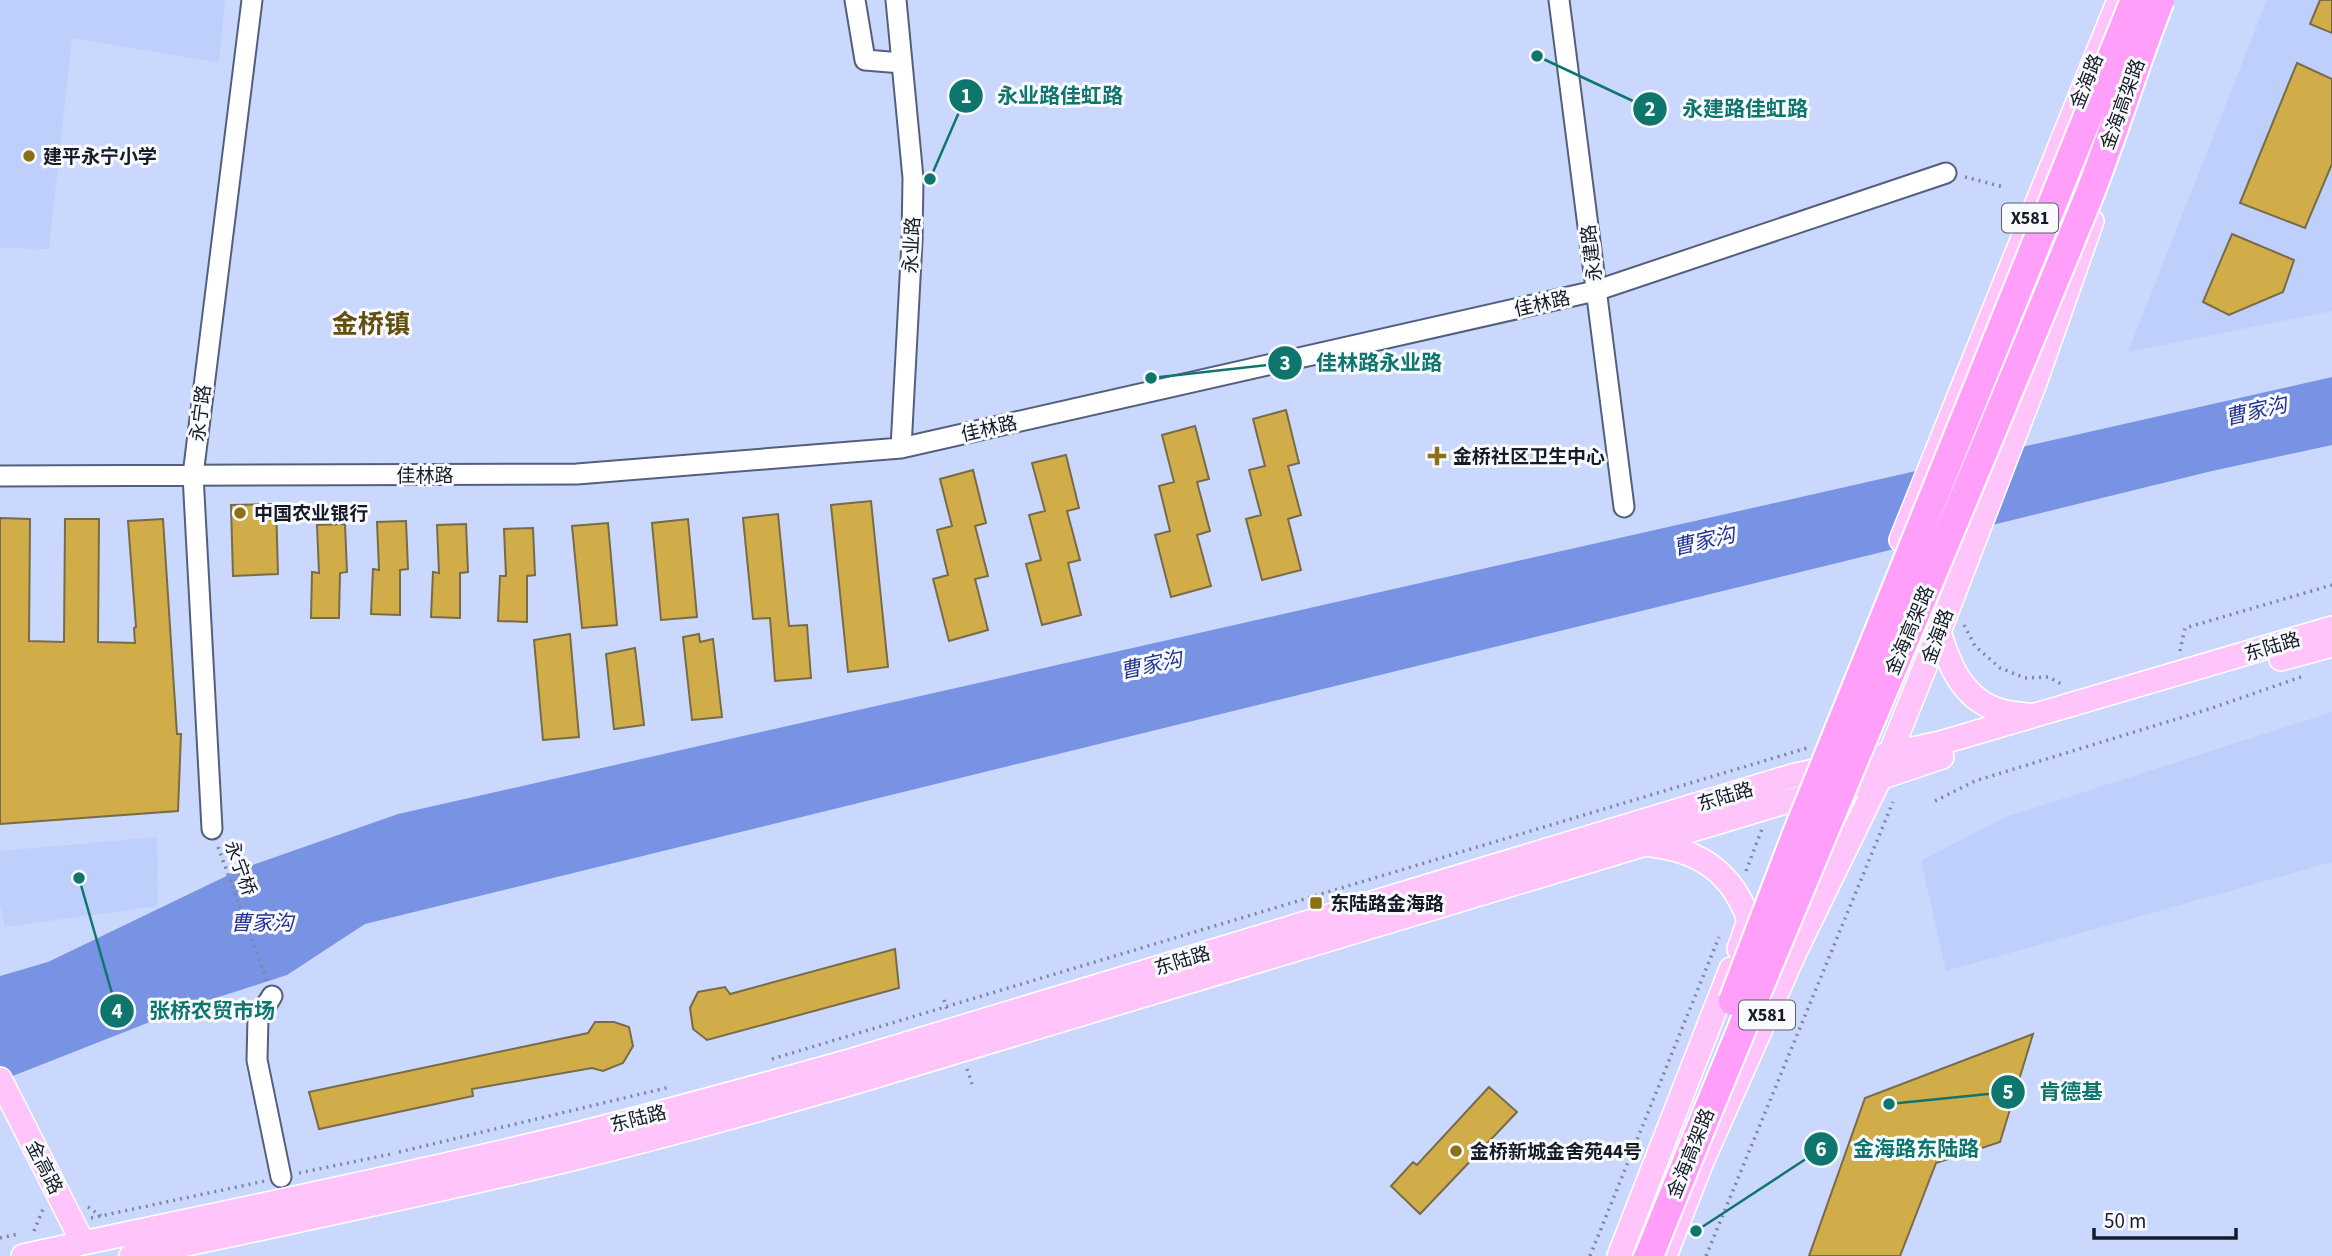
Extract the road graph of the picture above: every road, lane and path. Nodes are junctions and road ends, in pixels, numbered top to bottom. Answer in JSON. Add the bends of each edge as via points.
{"nodes":[{"id":1,"x":253,"y":0,"type":"edge"},
{"id":2,"x":855,"y":0,"type":"edge"},
{"id":3,"x":896,"y":0,"type":"edge"},
{"id":4,"x":1559,"y":0,"type":"edge"},
{"id":5,"x":2119,"y":0,"type":"edge"},
{"id":6,"x":2135,"y":0,"type":"edge"},
{"id":7,"x":2160,"y":0,"type":"edge"},
{"id":8,"x":2172,"y":0,"type":"edge"},
{"id":9,"x":2160,"y":30,"type":"junction"},
{"id":10,"x":902,"y":63,"type":"junction"},
{"id":11,"x":1946,"y":173,"type":"joint"},
{"id":12,"x":2004,"y":187,"type":"dead end"},
{"id":13,"x":1595,"y":291,"type":"junction"},
{"id":14,"x":901,"y":448,"type":"junction"},
{"id":15,"x":193,"y":475,"type":"junction"},
{"id":16,"x":0,"y":476,"type":"edge"},
{"id":17,"x":1624,"y":507,"type":"dead end"},
{"id":18,"x":2332,"y":585,"type":"edge"},
{"id":19,"x":1965,"y":615,"type":"dead end"},
{"id":20,"x":1964,"y":626,"type":"junction"},
{"id":21,"x":2332,"y":628,"type":"edge"},
{"id":22,"x":1939,"y":632,"type":"junction"},
{"id":23,"x":2332,"y":645,"type":"edge"},
{"id":24,"x":2180,"y":651,"type":"dead end"},
{"id":25,"x":1950,"y":663,"type":"junction"},
{"id":26,"x":2305,"y":676,"type":"dead end"},
{"id":27,"x":2068,"y":688,"type":"dead end"},
{"id":28,"x":2034,"y":716,"type":"junction"},
{"id":29,"x":1822,"y":743,"type":"junction"},
{"id":30,"x":1889,"y":754,"type":"junction"},
{"id":31,"x":1810,"y":772,"type":"junction"},
{"id":32,"x":1880,"y":778,"type":"junction"},
{"id":33,"x":1800,"y":798,"type":"junction"},
{"id":34,"x":1935,"y":801,"type":"dead end"},
{"id":35,"x":1894,"y":802,"type":"dead end"},
{"id":36,"x":212,"y":829,"type":"joint"},
{"id":37,"x":1646,"y":844,"type":"junction"},
{"id":38,"x":1736,"y":957,"type":"junction"},
{"id":39,"x":1766,"y":969,"type":"junction"},
{"id":40,"x":272,"y":996,"type":"joint"},
{"id":41,"x":767,"y":1060,"type":"dead end"},
{"id":42,"x":0,"y":1079,"type":"edge"},
{"id":43,"x":674,"y":1086,"type":"dead end"},
{"id":44,"x":281,"y":1177,"type":"junction"},
{"id":45,"x":72,"y":1222,"type":"junction"},
{"id":46,"x":0,"y":1238,"type":"edge"},
{"id":47,"x":86,"y":1250,"type":"edge"},
{"id":48,"x":23,"y":1256,"type":"edge"},
{"id":49,"x":131,"y":1256,"type":"edge"},
{"id":50,"x":1619,"y":1256,"type":"edge"},
{"id":51,"x":1631,"y":1256,"type":"edge"},
{"id":52,"x":1649,"y":1256,"type":"edge"},
{"id":53,"x":1665,"y":1256,"type":"edge"},
{"id":54,"x":1706,"y":1256,"type":"edge"}],
"edges":[{"from":1,"to":15,"type":"street","name":"永宁路"},
{"from":2,"to":10,"type":"street","via":[[865,60]]},
{"from":3,"to":10,"type":"street","name":"永业路"},
{"from":4,"to":13,"type":"street","name":"永建路"},
{"from":5,"to":29,"type":"main road","name":"金海路","number":"X581"},
{"from":6,"to":51,"type":"highway","name":"金海高架路","bridge":true},
{"from":7,"to":39,"type":"highway","name":"金海高架路","bridge":true,"via":[[2080,218]]},
{"from":8,"to":9,"type":"main road","name":"金海路","number":"X581"},
{"from":9,"to":22,"type":"main road","name":"金海路","number":"X581","via":[[2036,380]]},
{"from":9,"to":39,"type":"highway","bridge":true,"via":[[1991,468]]},
{"from":10,"to":14,"type":"street","name":"永业路","via":[[913,208]]},
{"from":11,"to":12,"type":"path"},
{"from":11,"to":13,"type":"street","name":"佳林路"},
{"from":13,"to":14,"type":"street","name":"佳林路"},
{"from":13,"to":17,"type":"street","name":"永建路"},
{"from":14,"to":15,"type":"street","name":"佳林路","via":[[577,474]]},
{"from":15,"to":16,"type":"street","name":"佳林路"},
{"from":15,"to":36,"type":"street","name":"永宁路"},
{"from":18,"to":24,"type":"path","via":[[2185,628]]},
{"from":19,"to":20,"type":"path"},
{"from":20,"to":25,"type":"path"},
{"from":20,"to":27,"type":"path","via":[[1975,646],[2000,668],[2025,678],[2049,677]]},
{"from":21,"to":28,"type":"main road","name":"东陆路"},
{"from":22,"to":25,"type":"main road"},
{"from":22,"to":30,"type":"main road","name":"金海路","number":"X581"},
{"from":23,"to":32,"type":"main road","name":"东陆路"},
{"from":25,"to":28,"type":"main road","via":[[1962,685],[1984,704]]},
{"from":26,"to":34,"type":"path","via":[[1975,781]]},
{"from":28,"to":30,"type":"main road","name":"东陆路"},
{"from":29,"to":31,"type":"main road","name":"金海路","number":"X581"},
{"from":29,"to":41,"type":"path"},
{"from":30,"to":31,"type":"main road","name":"东陆路"},
{"from":30,"to":32,"type":"main road","name":"金海路","number":"X581"},
{"from":31,"to":33,"type":"main road","name":"金海路","number":"X581"},
{"from":31,"to":47,"type":"main road","name":"东陆路","via":[[720,1097]]},
{"from":32,"to":33,"type":"main road","name":"东陆路"},
{"from":32,"to":53,"type":"main road","name":"金海路","number":"X581","via":[[1795,952]]},
{"from":33,"to":37,"type":"main road","name":"东陆路"},
{"from":33,"to":38,"type":"main road","name":"金海路","number":"X581"},
{"from":35,"to":54,"type":"path"},
{"from":36,"to":40,"type":"path","name":"永宁桥"},
{"from":37,"to":38,"type":"main road","via":[[1690,853],[1726,879],[1749,920]]},
{"from":37,"to":49,"type":"main road","name":"东陆路","via":[[726,1119],[407,1197]]},
{"from":38,"to":50,"type":"main road","name":"金海路","number":"X581"},
{"from":39,"to":52,"type":"highway","name":"金海高架路","bridge":true},
{"from":40,"to":44,"type":"street","via":[[258,1018],[257,1060]]},
{"from":42,"to":45,"type":"main road","name":"金高路"},
{"from":43,"to":44,"type":"path"},
{"from":44,"to":45,"type":"path"},
{"from":45,"to":46,"type":"path"},
{"from":45,"to":47,"type":"main road","name":"金高路"},
{"from":47,"to":48,"type":"main road","name":"东陆路"}]}
